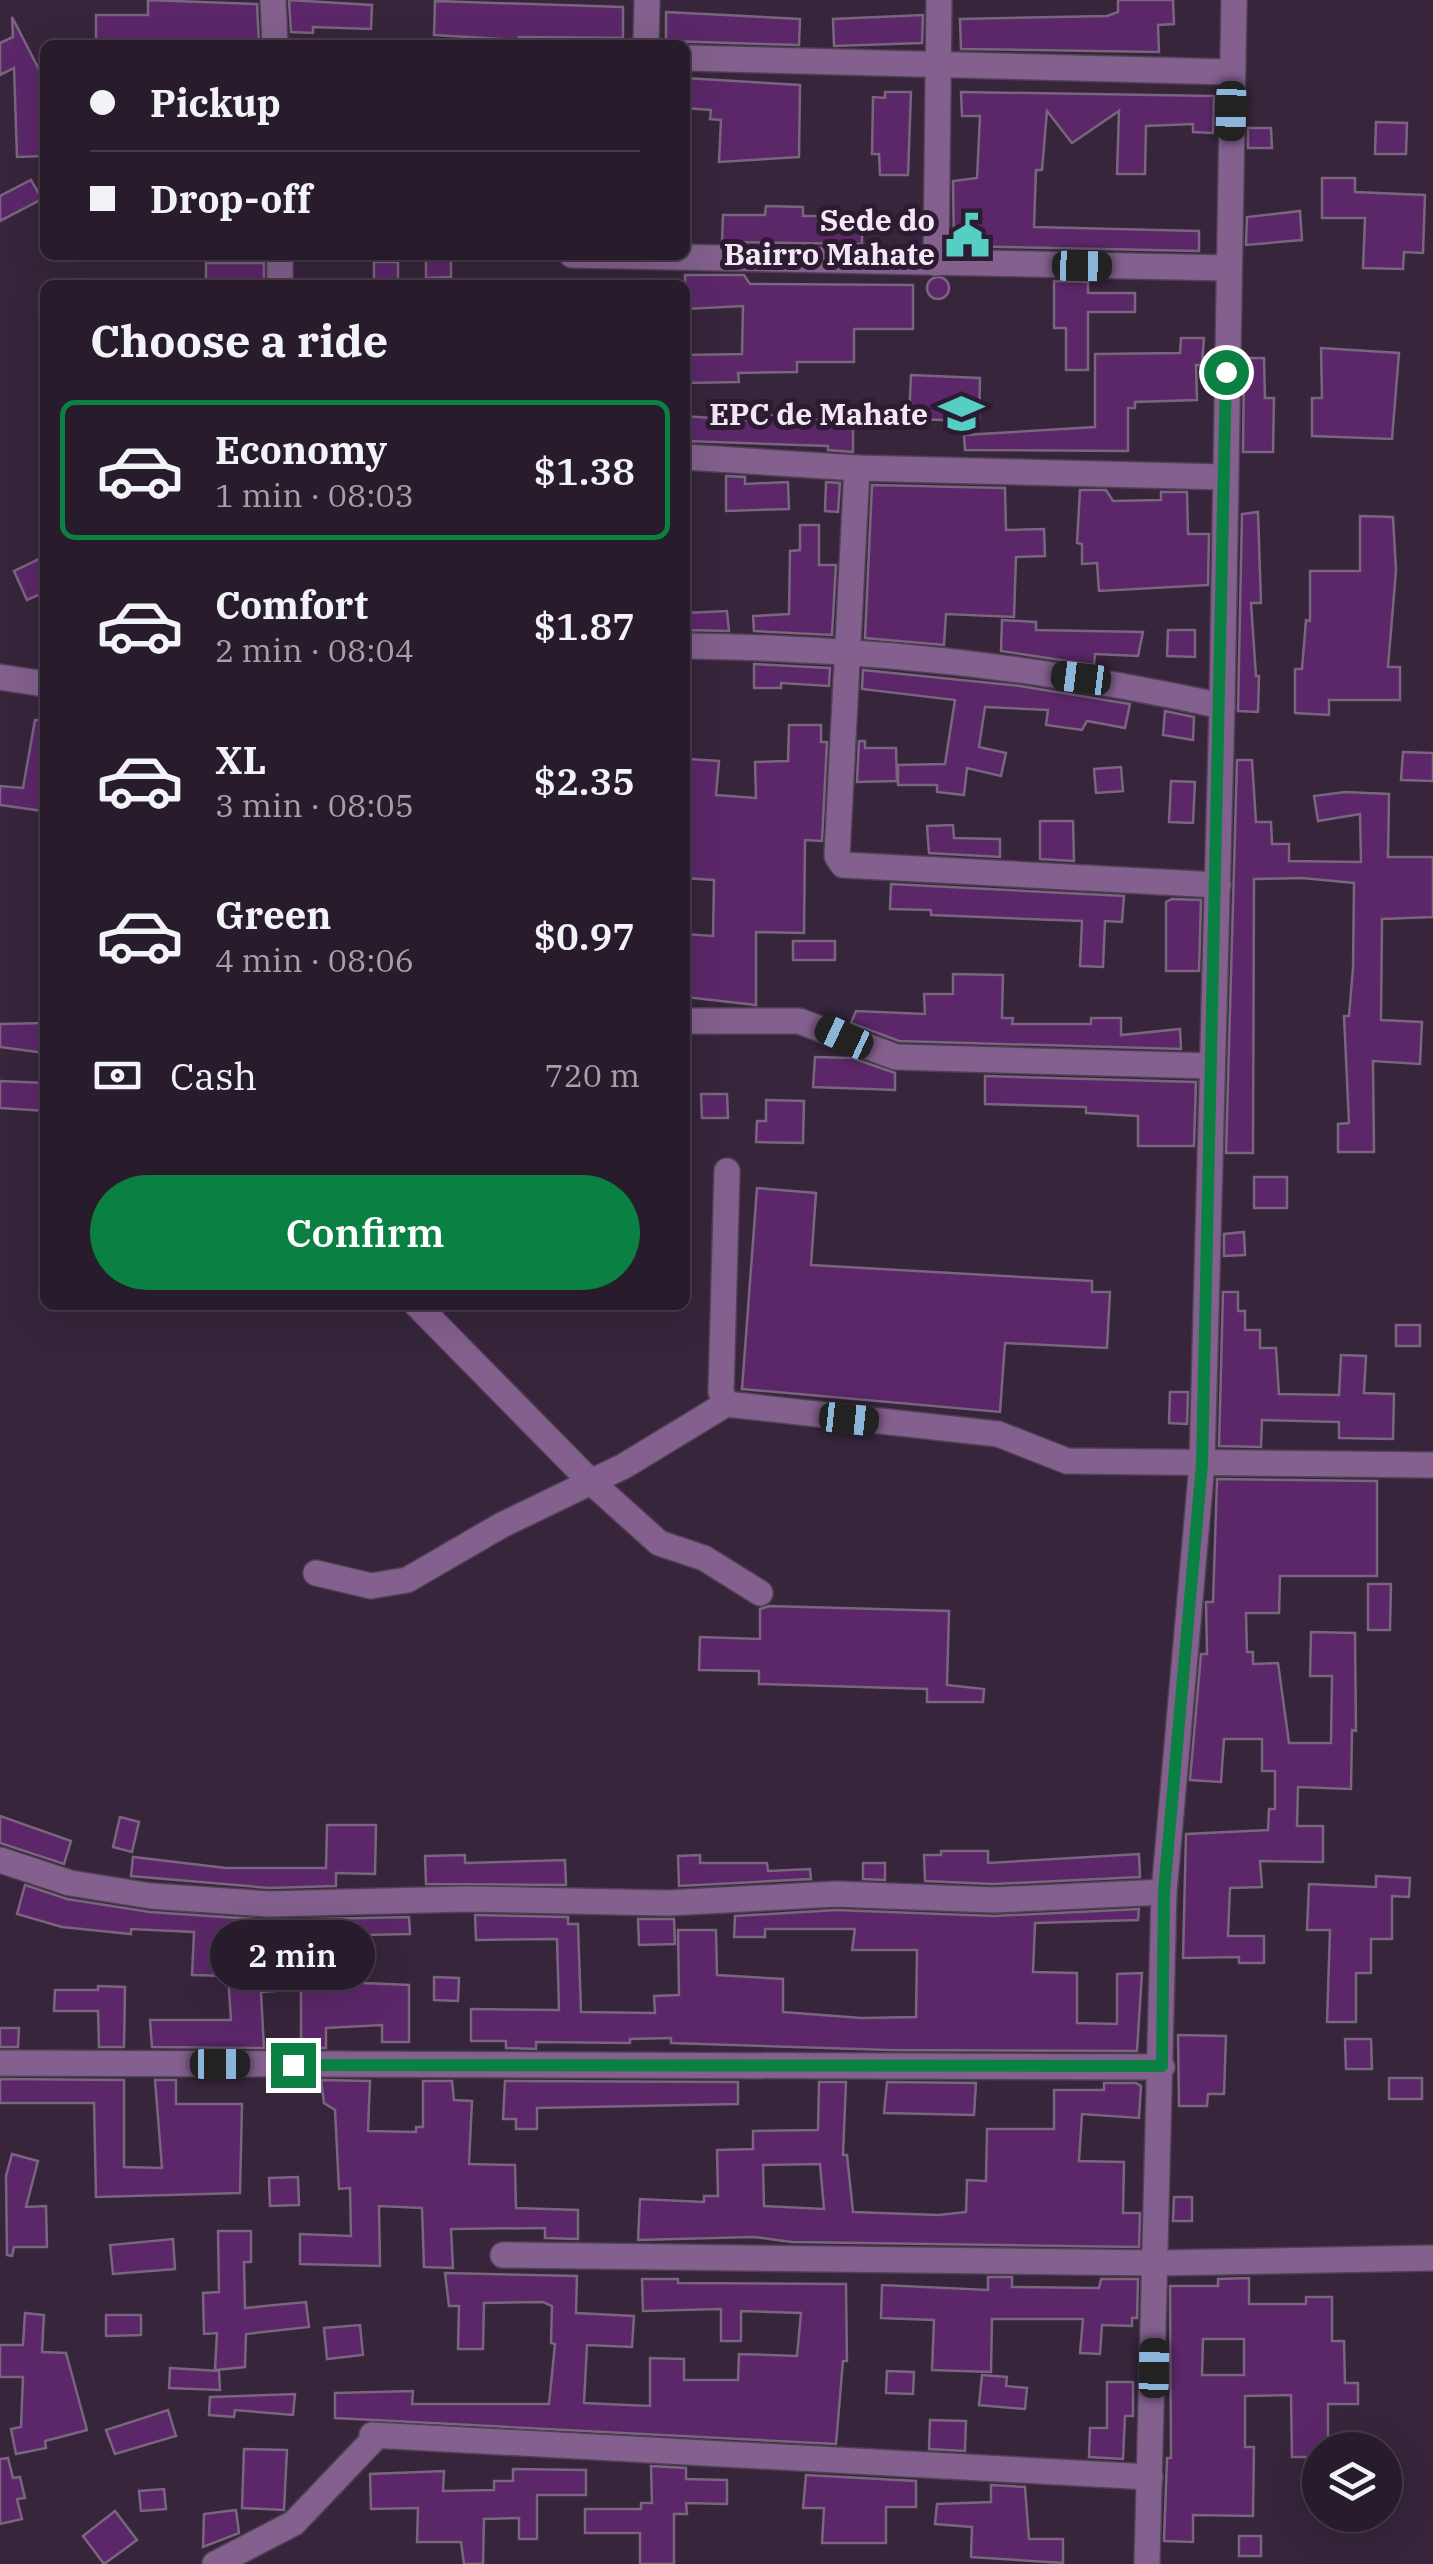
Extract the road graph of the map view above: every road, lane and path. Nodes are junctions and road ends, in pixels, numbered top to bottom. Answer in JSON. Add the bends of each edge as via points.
{"nodes":[{"id":1,"x":273,"y":0,"type":"edge"},
{"id":2,"x":647,"y":0,"type":"edge"},
{"id":3,"x":939,"y":0,"type":"edge"},
{"id":4,"x":1234,"y":0,"type":"edge"},
{"id":5,"x":275,"y":40,"type":"edge"},
{"id":6,"x":646,"y":40,"type":"edge"},
{"id":7,"x":690,"y":58,"type":"edge"},
{"id":8,"x":940,"y":67,"type":"junction"},
{"id":9,"x":1232,"y":72,"type":"junction"},
{"id":10,"x":601,"y":260,"type":"edge"},
{"id":11,"x":936,"y":263,"type":"junction"},
{"id":12,"x":636,"y":266,"type":"edge"},
{"id":13,"x":1228,"y":268,"type":"junction"},
{"id":14,"x":690,"y":457,"type":"edge"},
{"id":15,"x":857,"y":468,"type":"junction"},
{"id":16,"x":1225,"y":477,"type":"junction"},
{"id":17,"x":690,"y":646,"type":"edge"},
{"id":18,"x":850,"y":651,"type":"junction"},
{"id":19,"x":0,"y":677,"type":"edge"},
{"id":20,"x":40,"y":683,"type":"edge"},
{"id":21,"x":1222,"y":706,"type":"junction"},
{"id":22,"x":1218,"y":885,"type":"junction"},
{"id":23,"x":690,"y":1021,"type":"edge"},
{"id":24,"x":1212,"y":1066,"type":"junction"},
{"id":25,"x":727,"y":1171,"type":"dead end"},
{"id":26,"x":422,"y":1310,"type":"edge"},
{"id":27,"x":726,"y":1404,"type":"junction"},
{"id":28,"x":1202,"y":1464,"type":"junction"},
{"id":29,"x":1433,"y":1465,"type":"edge"},
{"id":30,"x":588,"y":1480,"type":"junction"},
{"id":31,"x":316,"y":1572,"type":"dead end"},
{"id":32,"x":760,"y":1594,"type":"dead end"},
{"id":33,"x":0,"y":1860,"type":"edge"},
{"id":34,"x":1164,"y":1892,"type":"junction"},
{"id":35,"x":0,"y":2063,"type":"edge"},
{"id":36,"x":1162,"y":2066,"type":"junction"},
{"id":37,"x":502,"y":2254,"type":"dead end"},
{"id":38,"x":1433,"y":2258,"type":"edge"},
{"id":39,"x":1156,"y":2263,"type":"junction"},
{"id":40,"x":1150,"y":2476,"type":"junction"},
{"id":41,"x":215,"y":2564,"type":"edge"},
{"id":42,"x":1148,"y":2564,"type":"edge"}],
"edges":[{"from":1,"to":5,"type":"street"},
{"from":2,"to":6,"type":"street"},
{"from":3,"to":8,"type":"street"},
{"from":4,"to":9,"type":"street"},
{"from":7,"to":8,"type":"street"},
{"from":8,"to":9,"type":"street"},
{"from":8,"to":11,"type":"street"},
{"from":9,"to":13,"type":"street"},
{"from":10,"to":12,"type":"street"},
{"from":11,"to":12,"type":"street"},
{"from":11,"to":13,"type":"street"},
{"from":13,"to":16,"type":"street"},
{"from":14,"to":15,"type":"street"},
{"from":15,"to":16,"type":"street"},
{"from":15,"to":18,"type":"street"},
{"from":16,"to":21,"type":"street"},
{"from":17,"to":18,"type":"street"},
{"from":18,"to":21,"type":"street","via":[[1114,682]]},
{"from":18,"to":22,"type":"street","via":[[837,856],[844,865]]},
{"from":19,"to":20,"type":"street"},
{"from":21,"to":22,"type":"street"},
{"from":22,"to":24,"type":"street"},
{"from":23,"to":24,"type":"street","via":[[817,1024],[896,1057]]},
{"from":24,"to":28,"type":"street"},
{"from":25,"to":27,"type":"street"},
{"from":26,"to":30,"type":"street"},
{"from":27,"to":28,"type":"street","via":[[998,1434],[1067,1461]]},
{"from":27,"to":30,"type":"street","via":[[624,1466]]},
{"from":28,"to":29,"type":"street"},
{"from":28,"to":34,"type":"street"},
{"from":30,"to":31,"type":"street","via":[[407,1580],[371,1586]]},
{"from":30,"to":32,"type":"street","via":[[660,1542],[704,1558]]},
{"from":33,"to":34,"type":"street","via":[[70,1882],[269,1904],[668,1903],[870,1894],[994,1900]]},
{"from":34,"to":36,"type":"street"},
{"from":35,"to":36,"type":"street"},
{"from":36,"to":39,"type":"street"},
{"from":37,"to":39,"type":"street"},
{"from":38,"to":39,"type":"street"},
{"from":39,"to":40,"type":"street"},
{"from":40,"to":41,"type":"street","via":[[372,2435],[294,2523]]},
{"from":40,"to":42,"type":"street"}]}
